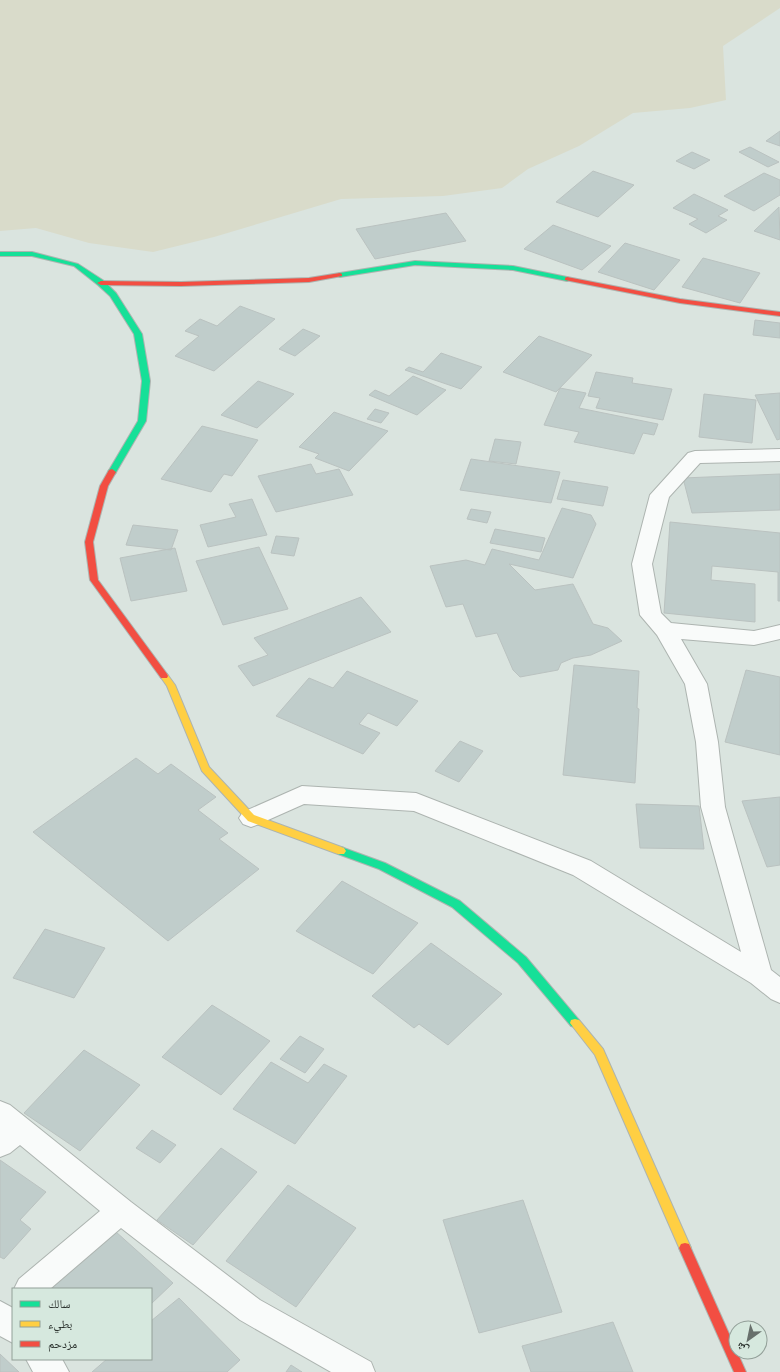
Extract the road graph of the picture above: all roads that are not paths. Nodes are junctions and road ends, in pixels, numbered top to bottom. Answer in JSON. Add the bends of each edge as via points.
{"nodes":[{"id":1,"x":0,"y":254,"type":"edge"},
{"id":2,"x":101,"y":283,"type":"junction"},
{"id":3,"x":780,"y":314,"type":"edge"},
{"id":4,"x":780,"y":455,"type":"edge"},
{"id":5,"x":665,"y":630,"type":"junction"},
{"id":6,"x":780,"y":632,"type":"edge"},
{"id":7,"x":251,"y":818,"type":"junction"},
{"id":8,"x":760,"y":976,"type":"junction"},
{"id":9,"x":780,"y":992,"type":"edge"},
{"id":10,"x":7,"y":1129,"type":"edge"},
{"id":11,"x":121,"y":1211,"type":"junction"},
{"id":12,"x":30,"y":1288,"type":"edge"},
{"id":13,"x":12,"y":1304,"type":"edge"},
{"id":14,"x":0,"y":1315,"type":"edge"},
{"id":15,"x":12,"y":1328,"type":"edge"},
{"id":16,"x":42,"y":1360,"type":"edge"},
{"id":17,"x":54,"y":1372,"type":"edge"},
{"id":18,"x":360,"y":1372,"type":"edge"},
{"id":19,"x":740,"y":1372,"type":"edge"}],
"edges":[{"from":1,"to":2,"type":"main road","via":[[32,254],[76,264]]},
{"from":2,"to":3,"type":"main road","via":[[181,284],[309,280],[415,263],[513,268],[680,301]]},
{"from":2,"to":7,"type":"main road","via":[[113,295],[138,334],[146,381],[142,421],[104,486],[89,542],[94,580],[171,684],[205,769]]},
{"from":4,"to":5,"type":"street","via":[[694,457],[660,495],[642,564],[651,615]]},
{"from":5,"to":6,"type":"street","via":[[754,638]]},
{"from":5,"to":8,"type":"street","via":[[696,684],[707,742],[713,807]]},
{"from":7,"to":8,"type":"street","via":[[302,795],[416,802],[582,868]]},
{"from":7,"to":19,"type":"main road","via":[[382,866],[456,904],[522,960],[599,1052]]},
{"from":8,"to":9,"type":"street"},
{"from":10,"to":11,"type":"street"},
{"from":11,"to":12,"type":"street"},
{"from":11,"to":18,"type":"street","via":[[250,1310]]},
{"from":13,"to":14,"type":"street"},
{"from":14,"to":15,"type":"street"},
{"from":16,"to":17,"type":"street"}]}
